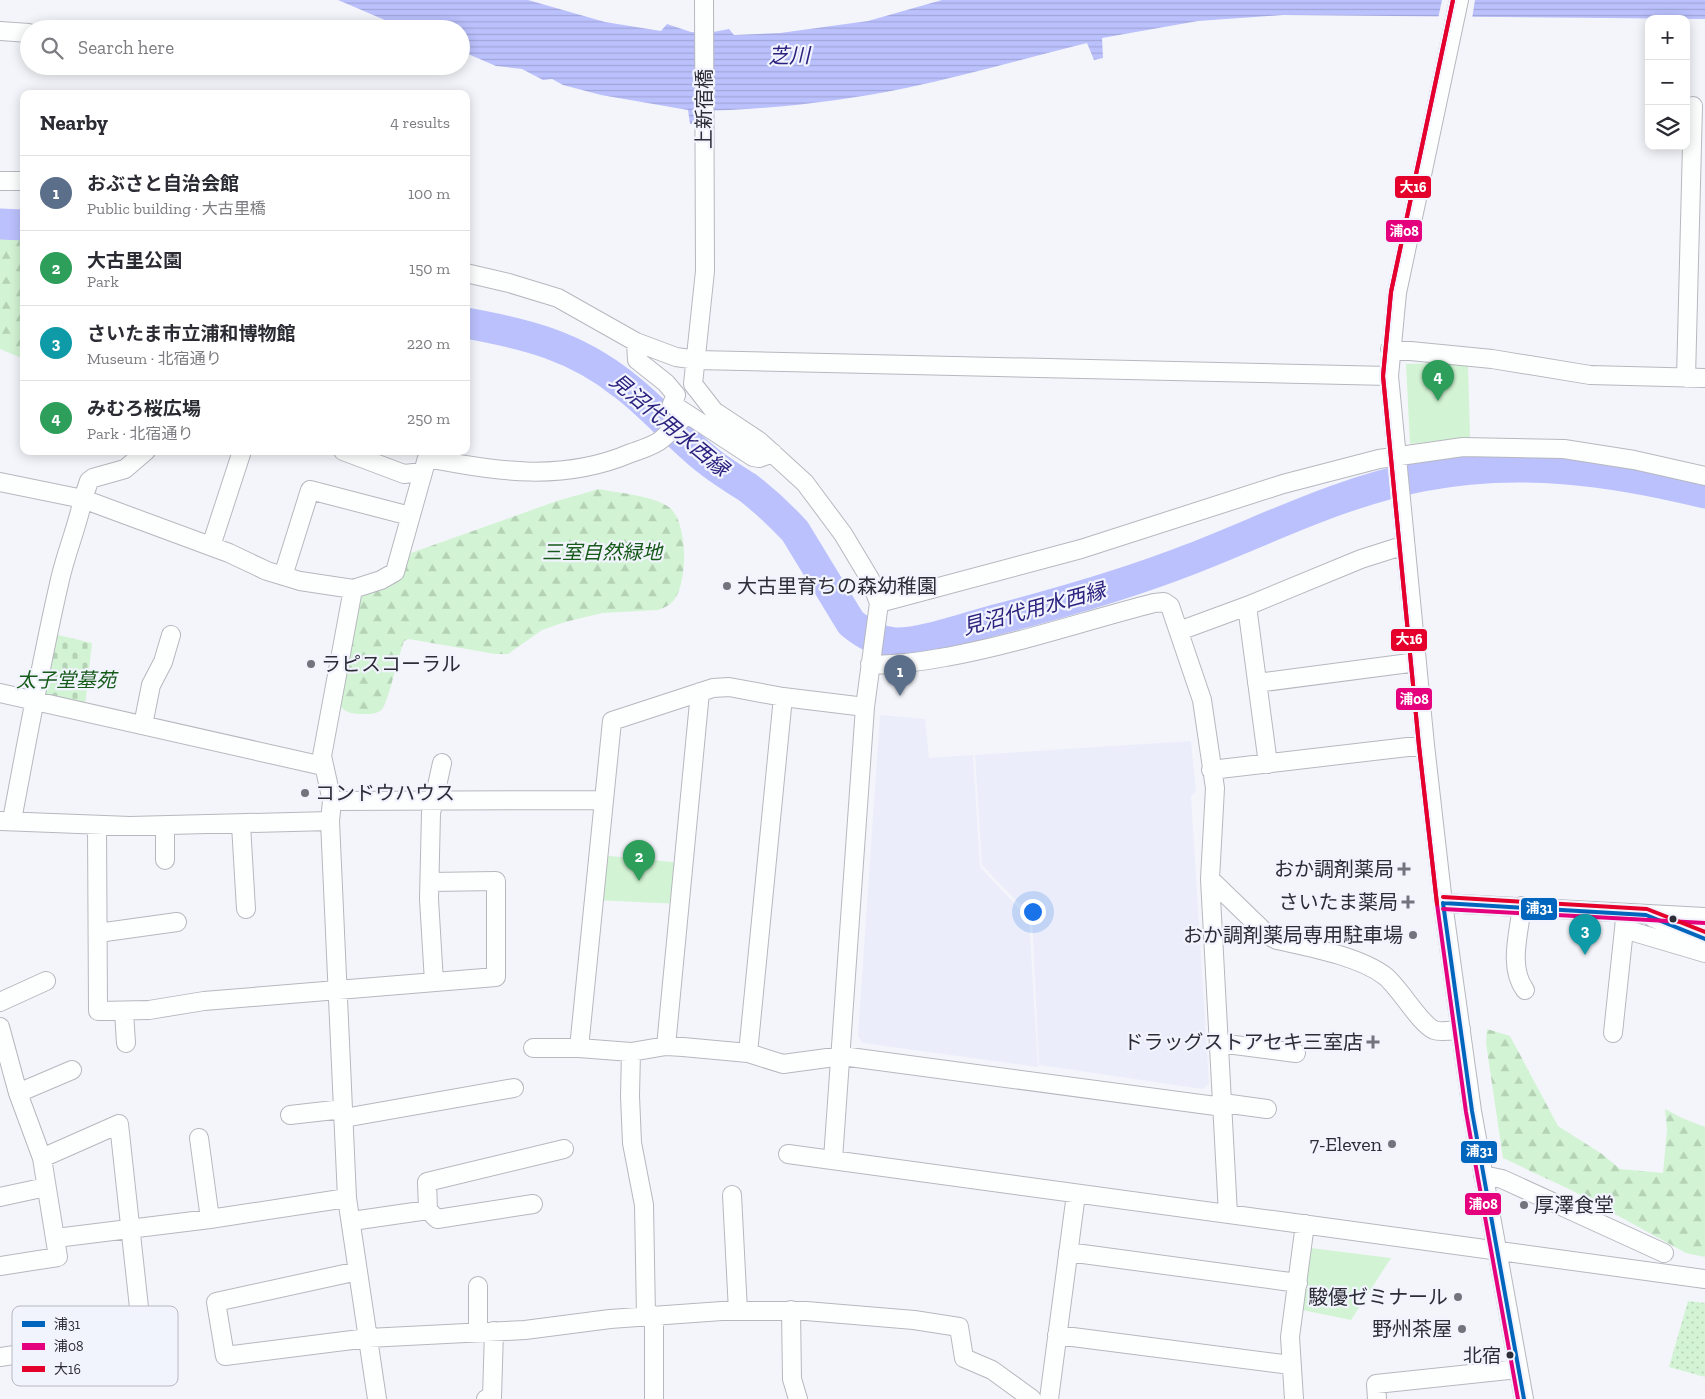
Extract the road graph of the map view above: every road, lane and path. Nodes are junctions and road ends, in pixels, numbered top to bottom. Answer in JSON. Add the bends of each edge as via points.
{"nodes":[{"id":1,"x":704,"y":0,"type":"edge"},
{"id":2,"x":1459,"y":0,"type":"edge"},
{"id":3,"x":0,"y":31,"type":"edge"},
{"id":4,"x":20,"y":32,"type":"edge"},
{"id":5,"x":1693,"y":106,"type":"dead end"},
{"id":6,"x":20,"y":180,"type":"edge"},
{"id":7,"x":0,"y":181,"type":"edge"},
{"id":8,"x":470,"y":274,"type":"edge"},
{"id":9,"x":636,"y":342,"type":"junction"},
{"id":10,"x":1390,"y":350,"type":"junction"},
{"id":11,"x":697,"y":360,"type":"junction"},
{"id":12,"x":1389,"y":376,"type":"junction"},
{"id":13,"x":1686,"y":378,"type":"junction"},
{"id":14,"x":1705,"y":378,"type":"edge"},
{"id":15,"x":687,"y":414,"type":"junction"},
{"id":16,"x":773,"y":453,"type":"junction"},
{"id":17,"x":143,"y":455,"type":"edge"},
{"id":18,"x":241,"y":455,"type":"edge"},
{"id":19,"x":354,"y":455,"type":"edge"},
{"id":20,"x":1398,"y":461,"type":"junction"},
{"id":21,"x":423,"y":472,"type":"junction"},
{"id":22,"x":1705,"y":476,"type":"edge"},
{"id":23,"x":0,"y":482,"type":"edge"},
{"id":24,"x":83,"y":499,"type":"junction"},
{"id":25,"x":410,"y":516,"type":"junction"},
{"id":26,"x":1405,"y":545,"type":"junction"},
{"id":27,"x":211,"y":546,"type":"junction"},
{"id":28,"x":283,"y":576,"type":"junction"},
{"id":29,"x":353,"y":589,"type":"junction"},
{"id":30,"x":1247,"y":606,"type":"junction"},
{"id":31,"x":878,"y":612,"type":"junction"},
{"id":32,"x":1179,"y":631,"type":"junction"},
{"id":33,"x":171,"y":635,"type":"dead end"},
{"id":34,"x":871,"y":659,"type":"junction"},
{"id":35,"x":1416,"y":662,"type":"junction"},
{"id":36,"x":1257,"y":683,"type":"junction"},
{"id":37,"x":700,"y":692,"type":"junction"},
{"id":38,"x":0,"y":693,"type":"edge"},
{"id":39,"x":783,"y":697,"type":"junction"},
{"id":40,"x":35,"y":701,"type":"junction"},
{"id":41,"x":865,"y":707,"type":"junction"},
{"id":42,"x":143,"y":725,"type":"junction"},
{"id":43,"x":1425,"y":744,"type":"junction"},
{"id":44,"x":442,"y":763,"type":"dead end"},
{"id":45,"x":1268,"y":764,"type":"junction"},
{"id":46,"x":323,"y":766,"type":"junction"},
{"id":47,"x":1211,"y":770,"type":"junction"},
{"id":48,"x":604,"y":800,"type":"junction"},
{"id":49,"x":332,"y":801,"type":"junction"},
{"id":50,"x":432,"y":801,"type":"junction"},
{"id":51,"x":6,"y":821,"type":"edge"},
{"id":52,"x":330,"y":821,"type":"junction"},
{"id":53,"x":242,"y":825,"type":"junction"},
{"id":54,"x":97,"y":826,"type":"junction"},
{"id":55,"x":165,"y":826,"type":"junction"},
{"id":56,"x":166,"y":860,"type":"dead end"},
{"id":57,"x":1210,"y":879,"type":"junction"},
{"id":58,"x":430,"y":882,"type":"junction"},
{"id":59,"x":1444,"y":903,"type":"junction"},
{"id":60,"x":1522,"y":906,"type":"junction"},
{"id":61,"x":246,"y":909,"type":"dead end"},
{"id":62,"x":1646,"y":914,"type":"junction"},
{"id":63,"x":1705,"y":917,"type":"edge"},
{"id":64,"x":1625,"y":921,"type":"junction"},
{"id":65,"x":177,"y":922,"type":"dead end"},
{"id":66,"x":98,"y":933,"type":"junction"},
{"id":67,"x":1705,"y":940,"type":"edge"},
{"id":68,"x":1705,"y":953,"type":"edge"},
{"id":69,"x":46,"y":981,"type":"dead end"},
{"id":70,"x":434,"y":982,"type":"junction"},
{"id":71,"x":1525,"y":990,"type":"dead end"},
{"id":72,"x":337,"y":991,"type":"junction"},
{"id":73,"x":0,"y":1002,"type":"edge"},
{"id":74,"x":124,"y":1012,"type":"junction"},
{"id":75,"x":0,"y":1027,"type":"edge"},
{"id":76,"x":1461,"y":1029,"type":"junction"},
{"id":77,"x":1612,"y":1033,"type":"dead end"},
{"id":78,"x":126,"y":1043,"type":"dead end"},
{"id":79,"x":1219,"y":1043,"type":"junction"},
{"id":80,"x":666,"y":1046,"type":"junction"},
{"id":81,"x":533,"y":1048,"type":"dead end"},
{"id":82,"x":579,"y":1048,"type":"junction"},
{"id":83,"x":631,"y":1052,"type":"junction"},
{"id":84,"x":748,"y":1053,"type":"junction"},
{"id":85,"x":1296,"y":1053,"type":"dead end"},
{"id":86,"x":842,"y":1056,"type":"junction"},
{"id":87,"x":72,"y":1070,"type":"dead end"},
{"id":88,"x":514,"y":1088,"type":"dead end"},
{"id":89,"x":18,"y":1093,"type":"junction"},
{"id":90,"x":1223,"y":1105,"type":"junction"},
{"id":91,"x":1267,"y":1109,"type":"dead end"},
{"id":92,"x":344,"y":1113,"type":"junction"},
{"id":93,"x":290,"y":1116,"type":"dead end"},
{"id":94,"x":199,"y":1138,"type":"dead end"},
{"id":95,"x":564,"y":1150,"type":"dead end"},
{"id":96,"x":788,"y":1154,"type":"dead end"},
{"id":97,"x":42,"y":1158,"type":"junction"},
{"id":98,"x":833,"y":1159,"type":"junction"},
{"id":99,"x":1483,"y":1175,"type":"junction"},
{"id":100,"x":46,"y":1187,"type":"junction"},
{"id":101,"x":1076,"y":1194,"type":"junction"},
{"id":102,"x":732,"y":1195,"type":"dead end"},
{"id":103,"x":0,"y":1196,"type":"edge"},
{"id":104,"x":347,"y":1198,"type":"junction"},
{"id":105,"x":533,"y":1204,"type":"dead end"},
{"id":106,"x":428,"y":1210,"type":"junction"},
{"id":107,"x":1228,"y":1214,"type":"junction"},
{"id":108,"x":210,"y":1219,"type":"junction"},
{"id":109,"x":352,"y":1221,"type":"junction"},
{"id":110,"x":1305,"y":1224,"type":"junction"},
{"id":111,"x":132,"y":1229,"type":"junction"},
{"id":112,"x":56,"y":1238,"type":"junction"},
{"id":113,"x":1496,"y":1249,"type":"junction"},
{"id":114,"x":1068,"y":1252,"type":"junction"},
{"id":115,"x":1664,"y":1253,"type":"dead end"},
{"id":116,"x":0,"y":1266,"type":"edge"},
{"id":117,"x":358,"y":1271,"type":"junction"},
{"id":118,"x":1705,"y":1279,"type":"edge"},
{"id":119,"x":1298,"y":1283,"type":"junction"},
{"id":120,"x":478,"y":1286,"type":"dead end"},
{"id":121,"x":139,"y":1306,"type":"edge"},
{"id":122,"x":791,"y":1310,"type":"junction"},
{"id":123,"x":738,"y":1311,"type":"junction"},
{"id":124,"x":650,"y":1316,"type":"junction"},
{"id":125,"x":486,"y":1331,"type":"junction"},
{"id":126,"x":1057,"y":1334,"type":"junction"},
{"id":127,"x":368,"y":1338,"type":"junction"},
{"id":128,"x":1292,"y":1365,"type":"junction"},
{"id":129,"x":1518,"y":1369,"type":"junction"},
{"id":130,"x":377,"y":1399,"type":"edge"},
{"id":131,"x":486,"y":1399,"type":"edge"},
{"id":132,"x":654,"y":1399,"type":"edge"},
{"id":133,"x":798,"y":1399,"type":"edge"},
{"id":134,"x":1032,"y":1399,"type":"edge"},
{"id":135,"x":1049,"y":1399,"type":"edge"},
{"id":136,"x":1294,"y":1399,"type":"edge"},
{"id":137,"x":1377,"y":1399,"type":"edge"},
{"id":138,"x":1524,"y":1399,"type":"edge"}],
"edges":[{"from":1,"to":11,"type":"street","name":"上新宿橋","via":[[704,271]]},
{"from":2,"to":10,"type":"street","via":[[1397,293]]},
{"from":3,"to":4,"type":"street"},
{"from":5,"to":13,"type":"street"},
{"from":6,"to":7,"type":"street"},
{"from":8,"to":9,"type":"street","via":[[558,298]]},
{"from":9,"to":11,"type":"street","via":[[676,357]]},
{"from":9,"to":15,"type":"street","via":[[637,360],[666,383],[676,395],[672,404]]},
{"from":10,"to":12,"type":"street"},
{"from":10,"to":13,"type":"street","via":[[1492,359],[1590,375]]},
{"from":11,"to":12,"type":"street"},
{"from":11,"to":16,"type":"street","name":"上新宿橋","via":[[694,384],[704,400]]},
{"from":12,"to":20,"type":"street"},
{"from":13,"to":14,"type":"street"},
{"from":15,"to":16,"type":"street","via":[[753,457]]},
{"from":15,"to":21,"type":"street","via":[[662,439],[608,463],[559,471],[488,470],[427,458]]},
{"from":16,"to":31,"type":"street","name":"上新宿橋","via":[[805,484],[842,534],[870,579]]},
{"from":17,"to":24,"type":"street","via":[[124,468],[93,478]]},
{"from":18,"to":27,"type":"street"},
{"from":19,"to":21,"type":"street","via":[[404,474]]},
{"from":20,"to":22,"type":"street","via":[[1462,448],[1564,449]]},
{"from":20,"to":26,"type":"street"},
{"from":20,"to":31,"type":"street","via":[[1315,474]]},
{"from":21,"to":25,"type":"street"},
{"from":23,"to":24,"type":"street"},
{"from":24,"to":27,"type":"street"},
{"from":24,"to":40,"type":"street","via":[[63,567]]},
{"from":25,"to":28,"type":"street","via":[[310,490]]},
{"from":25,"to":29,"type":"street","via":[[395,572],[382,580]]},
{"from":26,"to":30,"type":"street","via":[[1361,559]]},
{"from":26,"to":35,"type":"street"},
{"from":27,"to":28,"type":"street"},
{"from":28,"to":29,"type":"street"},
{"from":29,"to":46,"type":"street","via":[[322,756]]},
{"from":30,"to":32,"type":"street"},
{"from":30,"to":36,"type":"street"},
{"from":31,"to":34,"type":"street"},
{"from":32,"to":34,"type":"street","via":[[1170,606],[1164,602],[968,653],[908,664]]},
{"from":32,"to":47,"type":"street","via":[[1202,700]]},
{"from":33,"to":42,"type":"street","via":[[163,662],[151,685]]},
{"from":34,"to":41,"type":"street"},
{"from":35,"to":36,"type":"street"},
{"from":35,"to":43,"type":"street"},
{"from":36,"to":45,"type":"street"},
{"from":37,"to":39,"type":"street","via":[[729,687]]},
{"from":37,"to":48,"type":"street","via":[[612,721]]},
{"from":37,"to":80,"type":"street"},
{"from":38,"to":40,"type":"street"},
{"from":39,"to":41,"type":"street"},
{"from":39,"to":84,"type":"street"},
{"from":40,"to":42,"type":"street"},
{"from":40,"to":51,"type":"street"},
{"from":41,"to":86,"type":"street"},
{"from":42,"to":46,"type":"street"},
{"from":43,"to":45,"type":"street"},
{"from":43,"to":59,"type":"street"},
{"from":44,"to":50,"type":"street"},
{"from":45,"to":47,"type":"street"},
{"from":46,"to":49,"type":"street"},
{"from":47,"to":57,"type":"street","via":[[1215,801]]},
{"from":48,"to":50,"type":"street"},
{"from":48,"to":82,"type":"street"},
{"from":49,"to":50,"type":"street"},
{"from":49,"to":52,"type":"street"},
{"from":50,"to":58,"type":"street"},
{"from":51,"to":54,"type":"street"},
{"from":52,"to":53,"type":"street"},
{"from":52,"to":72,"type":"street"},
{"from":53,"to":55,"type":"street"},
{"from":53,"to":61,"type":"street"},
{"from":54,"to":55,"type":"street"},
{"from":54,"to":66,"type":"street"},
{"from":55,"to":56,"type":"street"},
{"from":57,"to":76,"type":"street","via":[[1269,936],[1341,956],[1385,976],[1430,1027],[1443,1031]]},
{"from":57,"to":79,"type":"street"},
{"from":58,"to":70,"type":"street"},
{"from":58,"to":70,"type":"street","via":[[496,881],[496,977]]},
{"from":59,"to":60,"type":"street"},
{"from":59,"to":76,"type":"street"},
{"from":60,"to":64,"type":"street"},
{"from":60,"to":71,"type":"street","via":[[1515,968],[1518,982]]},
{"from":62,"to":63,"type":"street"},
{"from":62,"to":64,"type":"street"},
{"from":62,"to":67,"type":"street"},
{"from":64,"to":68,"type":"street"},
{"from":64,"to":77,"type":"street"},
{"from":65,"to":66,"type":"street"},
{"from":66,"to":74,"type":"street","via":[[98,1011]]},
{"from":69,"to":73,"type":"street"},
{"from":70,"to":72,"type":"street"},
{"from":72,"to":74,"type":"street","via":[[204,1001]]},
{"from":72,"to":92,"type":"street"},
{"from":74,"to":78,"type":"street"},
{"from":75,"to":89,"type":"street"},
{"from":76,"to":99,"type":"street"},
{"from":79,"to":85,"type":"street"},
{"from":79,"to":90,"type":"street"},
{"from":80,"to":83,"type":"street"},
{"from":80,"to":84,"type":"street"},
{"from":81,"to":82,"type":"street"},
{"from":82,"to":83,"type":"street"},
{"from":83,"to":124,"type":"street","via":[[632,1143],[645,1214]]},
{"from":84,"to":86,"type":"street","via":[[783,1064]]},
{"from":86,"to":90,"type":"street"},
{"from":86,"to":98,"type":"street"},
{"from":87,"to":89,"type":"street"},
{"from":88,"to":92,"type":"street"},
{"from":89,"to":97,"type":"street"},
{"from":90,"to":91,"type":"street"},
{"from":90,"to":107,"type":"street"},
{"from":92,"to":93,"type":"street"},
{"from":92,"to":104,"type":"street"},
{"from":94,"to":108,"type":"street"},
{"from":95,"to":106,"type":"street","via":[[427,1182]]},
{"from":96,"to":98,"type":"street"},
{"from":97,"to":100,"type":"street"},
{"from":97,"to":111,"type":"street","via":[[119,1124]]},
{"from":98,"to":101,"type":"street"},
{"from":99,"to":113,"type":"street"},
{"from":99,"to":115,"type":"street","via":[[1502,1179]]},
{"from":100,"to":103,"type":"street"},
{"from":100,"to":112,"type":"street"},
{"from":101,"to":107,"type":"street"},
{"from":101,"to":114,"type":"street"},
{"from":102,"to":123,"type":"street"},
{"from":104,"to":108,"type":"street"},
{"from":104,"to":109,"type":"street"},
{"from":105,"to":106,"type":"street","via":[[437,1219]]},
{"from":106,"to":109,"type":"street"},
{"from":107,"to":110,"type":"street"},
{"from":108,"to":111,"type":"street"},
{"from":109,"to":117,"type":"street"},
{"from":110,"to":113,"type":"street"},
{"from":110,"to":119,"type":"street"},
{"from":111,"to":112,"type":"street"},
{"from":111,"to":121,"type":"street"},
{"from":112,"to":116,"type":"street","via":[[58,1257]]},
{"from":113,"to":118,"type":"street"},
{"from":113,"to":129,"type":"street"},
{"from":114,"to":119,"type":"street"},
{"from":114,"to":126,"type":"street"},
{"from":117,"to":127,"type":"street"},
{"from":117,"to":127,"type":"street","via":[[216,1302],[225,1356]]},
{"from":119,"to":128,"type":"street","via":[[1290,1338]]},
{"from":120,"to":125,"type":"street"},
{"from":122,"to":123,"type":"street"},
{"from":122,"to":133,"type":"street","via":[[792,1379]]},
{"from":122,"to":134,"type":"street","via":[[905,1319],[959,1327],[964,1358],[992,1370]]},
{"from":123,"to":124,"type":"street"},
{"from":124,"to":125,"type":"street"},
{"from":124,"to":132,"type":"street"},
{"from":125,"to":127,"type":"street"},
{"from":125,"to":131,"type":"street","via":[[492,1397]]},
{"from":126,"to":128,"type":"street"},
{"from":126,"to":135,"type":"street"},
{"from":127,"to":130,"type":"street"},
{"from":128,"to":136,"type":"street"},
{"from":129,"to":137,"type":"street","via":[[1376,1384]]},
{"from":129,"to":138,"type":"street"}]}
